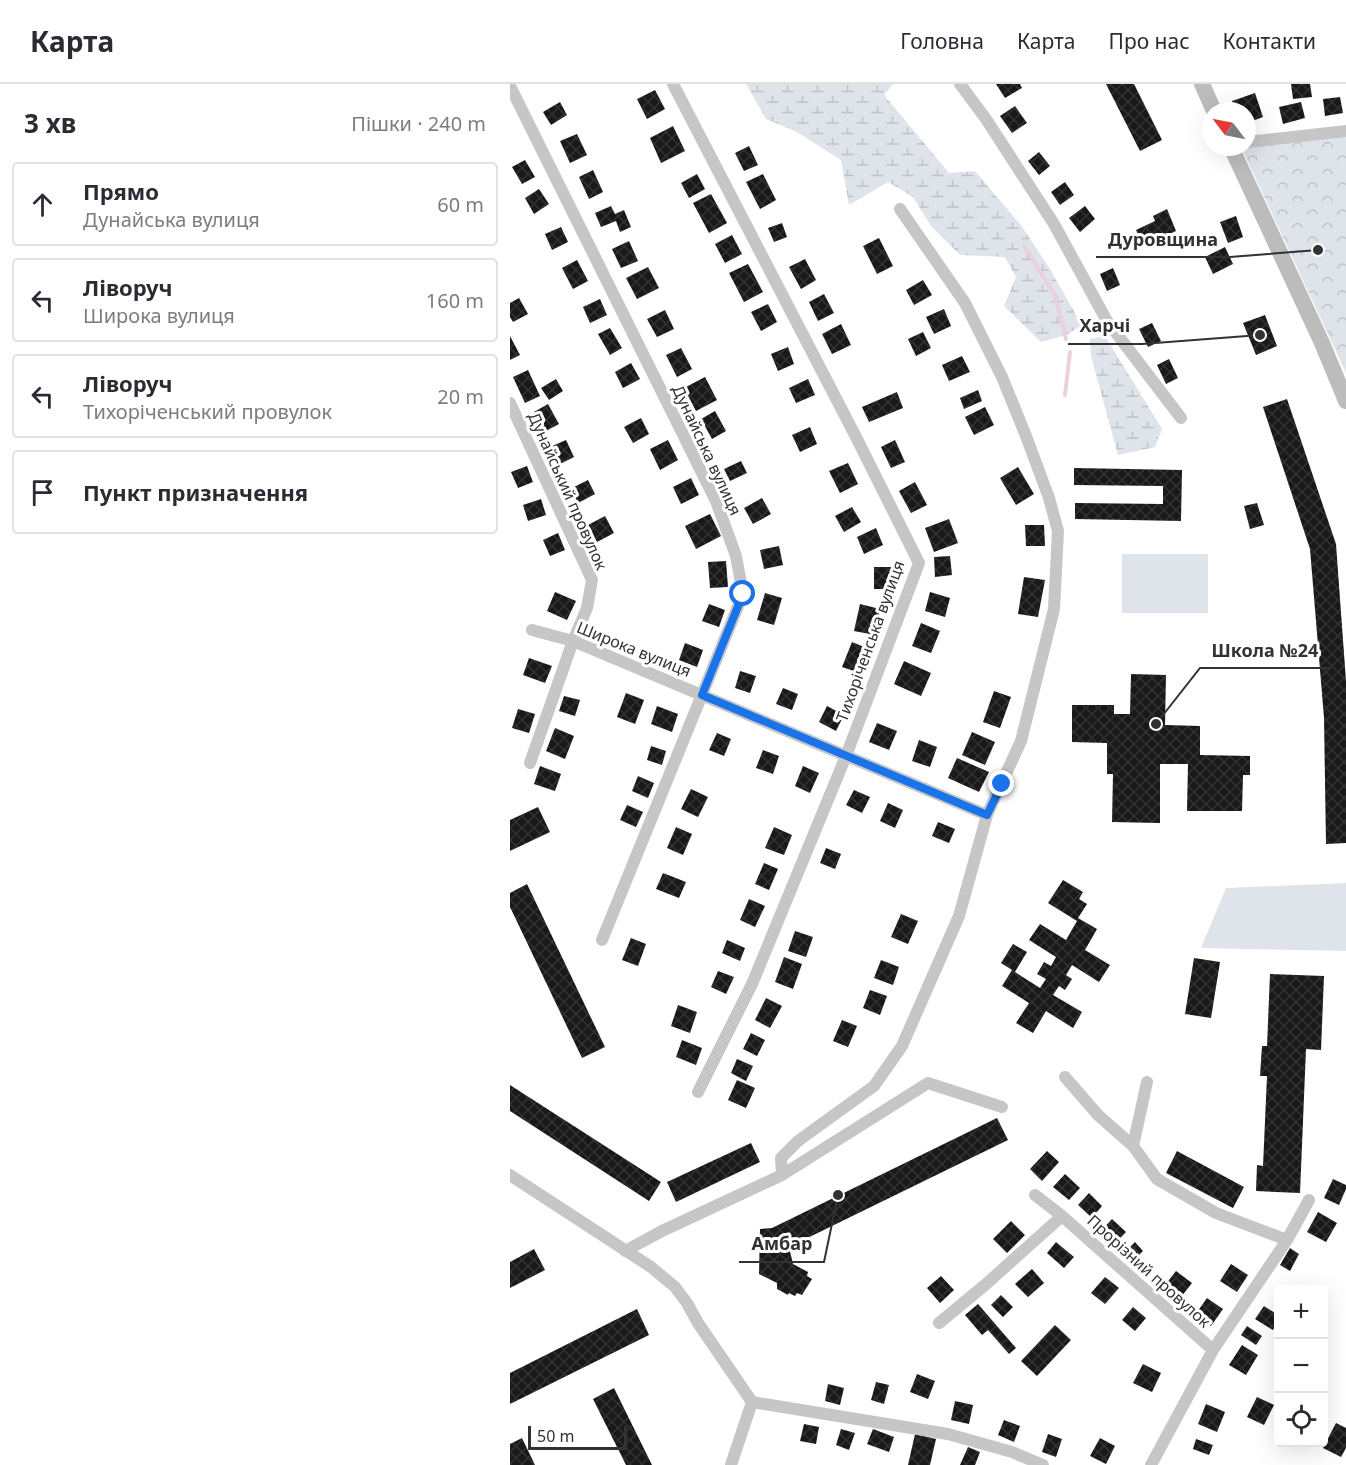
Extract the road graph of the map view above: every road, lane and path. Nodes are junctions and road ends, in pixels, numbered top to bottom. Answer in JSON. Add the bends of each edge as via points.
{"nodes":[{"id":1,"x":672,"y":84,"type":"edge"},
{"id":2,"x":960,"y":84,"type":"edge"},
{"id":3,"x":1202,"y":84,"type":"edge"},
{"id":4,"x":510,"y":86,"type":"edge"},
{"id":5,"x":1210,"y":102,"type":"edge"},
{"id":6,"x":1346,"y":131,"type":"edge"},
{"id":7,"x":1256,"y":141,"type":"edge"},
{"id":8,"x":1235,"y":156,"type":"edge"},
{"id":9,"x":900,"y":209,"type":"dead end"},
{"id":10,"x":1346,"y":401,"type":"edge"},
{"id":11,"x":510,"y":403,"type":"edge"},
{"id":12,"x":1181,"y":418,"type":"dead end"},
{"id":13,"x":532,"y":630,"type":"dead end"},
{"id":14,"x":573,"y":641,"type":"junction"},
{"id":15,"x":702,"y":695,"type":"junction"},
{"id":16,"x":846,"y":756,"type":"junction"},
{"id":17,"x":530,"y":763,"type":"dead end"},
{"id":18,"x":987,"y":815,"type":"junction"},
{"id":19,"x":602,"y":940,"type":"dead end"},
{"id":20,"x":1065,"y":1077,"type":"dead end"},
{"id":21,"x":1147,"y":1082,"type":"dead end"},
{"id":22,"x":698,"y":1092,"type":"dead end"},
{"id":23,"x":1002,"y":1107,"type":"dead end"},
{"id":24,"x":1133,"y":1146,"type":"junction"},
{"id":25,"x":510,"y":1175,"type":"edge"},
{"id":26,"x":782,"y":1175,"type":"junction"},
{"id":27,"x":1035,"y":1195,"type":"dead end"},
{"id":28,"x":1309,"y":1200,"type":"dead end"},
{"id":29,"x":1062,"y":1216,"type":"junction"},
{"id":30,"x":1287,"y":1240,"type":"junction"},
{"id":31,"x":625,"y":1251,"type":"junction"},
{"id":32,"x":939,"y":1323,"type":"dead end"},
{"id":33,"x":1213,"y":1350,"type":"junction"},
{"id":34,"x":752,"y":1402,"type":"junction"},
{"id":35,"x":731,"y":1465,"type":"edge"},
{"id":36,"x":1043,"y":1465,"type":"edge"},
{"id":37,"x":1151,"y":1465,"type":"edge"}],
"edges":[{"from":1,"to":16,"type":"street","name":"Тихоріченська вулиця","via":[[919,563]]},
{"from":2,"to":12,"type":"street","via":[[1054,224],[1107,321]]},
{"from":3,"to":5,"type":"main road"},
{"from":4,"to":15,"type":"street","name":"Дунайська вулиця","via":[[716,501],[736,556],[743,594]]},
{"from":6,"to":7,"type":"street"},
{"from":8,"to":10,"type":"main road"},
{"from":9,"to":18,"type":"street","via":[[965,303],[1002,377],[1058,531],[1054,609],[1037,680],[1021,741]]},
{"from":11,"to":14,"type":"street","name":"Дунайський провулок","via":[[592,580],[587,608]]},
{"from":13,"to":14,"type":"street","name":"Широка вулиця"},
{"from":14,"to":15,"type":"street","name":"Широка вулиця"},
{"from":14,"to":17,"type":"street","name":"Дунайський провулок"},
{"from":15,"to":16,"type":"street","name":"Широка вулиця"},
{"from":15,"to":19,"type":"street","name":"Дунайська вулиця"},
{"from":16,"to":18,"type":"street","name":"Широка вулиця"},
{"from":16,"to":22,"type":"street","name":"Тихоріченська вулиця","via":[[752,984]]},
{"from":18,"to":26,"type":"street","via":[[959,916],[902,1046],[874,1086],[781,1158]]},
{"from":20,"to":24,"type":"street","via":[[1098,1115]]},
{"from":21,"to":24,"type":"street"},
{"from":23,"to":26,"type":"street","via":[[928,1083]]},
{"from":24,"to":30,"type":"street","via":[[1157,1179],[1216,1213]]},
{"from":25,"to":31,"type":"street"},
{"from":26,"to":31,"type":"street"},
{"from":27,"to":29,"type":"street","name":"Прорізний провулок"},
{"from":28,"to":30,"type":"street"},
{"from":29,"to":32,"type":"street","name":"Прорізний провулок"},
{"from":29,"to":33,"type":"street","name":"Прорізний провулок"},
{"from":30,"to":33,"type":"street"},
{"from":31,"to":34,"type":"street","via":[[675,1287]]},
{"from":33,"to":37,"type":"street"},
{"from":34,"to":35,"type":"street"},
{"from":34,"to":36,"type":"street","via":[[948,1434]]}]}
